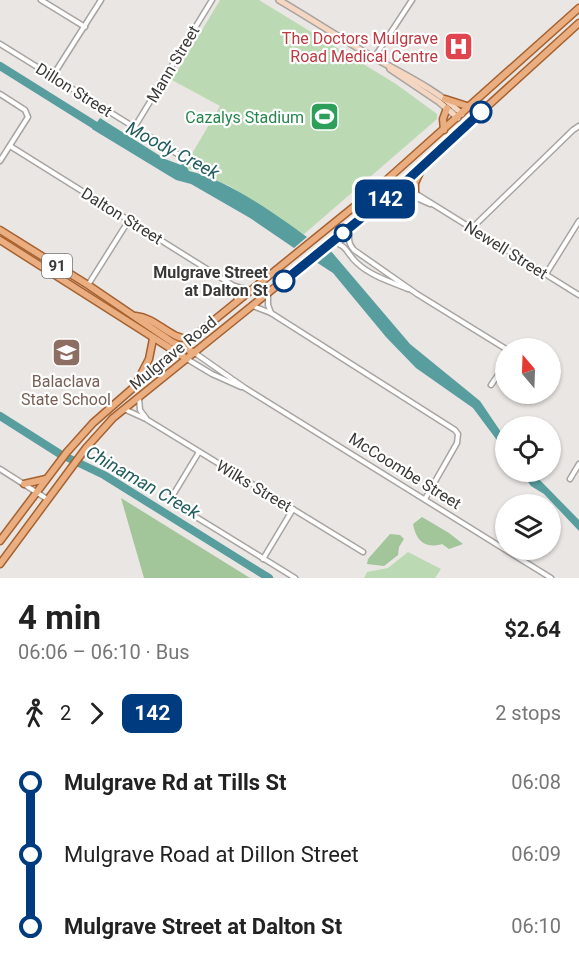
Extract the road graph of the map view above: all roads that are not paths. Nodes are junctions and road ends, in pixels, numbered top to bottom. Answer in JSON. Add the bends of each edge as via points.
{"nodes":[{"id":1,"x":41,"y":0,"type":"edge"},
{"id":2,"x":101,"y":0,"type":"edge"},
{"id":3,"x":212,"y":0,"type":"edge"},
{"id":4,"x":279,"y":0,"type":"edge"},
{"id":5,"x":412,"y":0,"type":"edge"},
{"id":6,"x":579,"y":8,"type":"edge"},
{"id":7,"x":566,"y":20,"type":"junction"},
{"id":8,"x":578,"y":26,"type":"edge"},
{"id":9,"x":85,"y":27,"type":"junction"},
{"id":10,"x":0,"y":44,"type":"edge"},
{"id":11,"x":374,"y":58,"type":"junction"},
{"id":12,"x":52,"y":77,"type":"junction"},
{"id":13,"x":0,"y":94,"type":"edge"},
{"id":14,"x":445,"y":99,"type":"junction"},
{"id":15,"x":470,"y":106,"type":"junction"},
{"id":16,"x":447,"y":108,"type":"junction"},
{"id":17,"x":460,"y":116,"type":"junction"},
{"id":18,"x":467,"y":124,"type":"junction"},
{"id":19,"x":579,"y":126,"type":"edge"},
{"id":20,"x":134,"y":128,"type":"junction"},
{"id":21,"x":444,"y":130,"type":"junction"},
{"id":22,"x":10,"y":146,"type":"junction"},
{"id":23,"x":179,"y":155,"type":"dead end"},
{"id":24,"x":0,"y":161,"type":"edge"},
{"id":25,"x":424,"y":165,"type":"junction"},
{"id":26,"x":390,"y":177,"type":"junction"},
{"id":27,"x":402,"y":185,"type":"junction"},
{"id":28,"x":393,"y":192,"type":"junction"},
{"id":29,"x":415,"y":193,"type":"junction"},
{"id":30,"x":433,"y":206,"type":"junction"},
{"id":31,"x":129,"y":220,"type":"junction"},
{"id":32,"x":579,"y":221,"type":"edge"},
{"id":33,"x":353,"y":226,"type":"junction"},
{"id":34,"x":471,"y":229,"type":"junction"},
{"id":35,"x":0,"y":230,"type":"edge"},
{"id":36,"x":0,"y":240,"type":"edge"},
{"id":37,"x":333,"y":242,"type":"junction"},
{"id":38,"x":360,"y":255,"type":"junction"},
{"id":39,"x":354,"y":260,"type":"junction"},
{"id":40,"x":546,"y":274,"type":"junction"},
{"id":41,"x":88,"y":285,"type":"junction"},
{"id":42,"x":234,"y":285,"type":"junction"},
{"id":43,"x":251,"y":290,"type":"junction"},
{"id":44,"x":268,"y":294,"type":"junction"},
{"id":45,"x":417,"y":294,"type":"junction"},
{"id":46,"x":579,"y":295,"type":"edge"},
{"id":47,"x":237,"y":301,"type":"junction"},
{"id":48,"x":253,"y":306,"type":"junction"},
{"id":49,"x":271,"y":313,"type":"junction"},
{"id":50,"x":136,"y":316,"type":"junction"},
{"id":51,"x":153,"y":339,"type":"junction"},
{"id":52,"x":190,"y":339,"type":"junction"},
{"id":53,"x":495,"y":342,"type":"edge"},
{"id":54,"x":182,"y":346,"type":"junction"},
{"id":55,"x":174,"y":352,"type":"junction"},
{"id":56,"x":195,"y":353,"type":"junction"},
{"id":57,"x":187,"y":359,"type":"junction"},
{"id":58,"x":495,"y":379,"type":"edge"},
{"id":59,"x":491,"y":385,"type":"dead end"},
{"id":60,"x":135,"y":386,"type":"junction"},
{"id":61,"x":244,"y":388,"type":"junction"},
{"id":62,"x":139,"y":397,"type":"junction"},
{"id":63,"x":124,"y":409,"type":"junction"},
{"id":64,"x":146,"y":419,"type":"junction"},
{"id":65,"x":199,"y":452,"type":"junction"},
{"id":66,"x":579,"y":464,"type":"edge"},
{"id":67,"x":0,"y":469,"type":"edge"},
{"id":68,"x":570,"y":478,"type":"dead end"},
{"id":69,"x":46,"y":479,"type":"junction"},
{"id":70,"x":24,"y":484,"type":"junction"},
{"id":71,"x":36,"y":492,"type":"junction"},
{"id":72,"x":48,"y":499,"type":"junction"},
{"id":73,"x":425,"y":499,"type":"junction"},
{"id":74,"x":293,"y":509,"type":"junction"},
{"id":75,"x":0,"y":541,"type":"edge"},
{"id":76,"x":363,"y":552,"type":"dead end"},
{"id":77,"x":263,"y":559,"type":"junction"},
{"id":78,"x":0,"y":564,"type":"edge"},
{"id":79,"x":295,"y":578,"type":"edge"},
{"id":80,"x":551,"y":578,"type":"edge"}],
"edges":[{"from":1,"to":9,"type":"street"},
{"from":2,"to":9,"type":"street"},
{"from":3,"to":20,"type":"street","name":"Mann Street"},
{"from":4,"to":11,"type":"street"},
{"from":5,"to":11,"type":"street"},
{"from":6,"to":7,"type":"main road","name":"Mulgrave Road"},
{"from":7,"to":8,"type":"main road"},
{"from":7,"to":15,"type":"main road","name":"Mulgrave Road"},
{"from":8,"to":18,"type":"main road","name":"Mulgrave Road"},
{"from":9,"to":12,"type":"street"},
{"from":10,"to":12,"type":"street","name":"Dillon Street"},
{"from":11,"to":14,"type":"street"},
{"from":11,"to":16,"type":"street"},
{"from":12,"to":20,"type":"street","name":"Dillon Street"},
{"from":13,"to":22,"type":"street","via":[[27,114]]},
{"from":14,"to":15,"type":"main road"},
{"from":14,"to":17,"type":"street"},
{"from":15,"to":17,"type":"main road","name":"Mulgrave Road"},
{"from":16,"to":17,"type":"street"},
{"from":16,"to":21,"type":"main road"},
{"from":17,"to":18,"type":"main road"},
{"from":17,"to":21,"type":"main road","name":"Mulgrave Road"},
{"from":18,"to":25,"type":"main road","name":"Mulgrave Road"},
{"from":19,"to":34,"type":"street"},
{"from":20,"to":23,"type":"street","name":"Dillon Street"},
{"from":21,"to":26,"type":"main road","name":"Mulgrave Road"},
{"from":22,"to":24,"type":"street"},
{"from":22,"to":31,"type":"street","name":"Dalton Street"},
{"from":25,"to":27,"type":"main road","name":"Mulgrave Road"},
{"from":25,"to":29,"type":"main road","via":[[415,183]]},
{"from":26,"to":27,"type":"main road"},
{"from":26,"to":43,"type":"main road","name":"Mulgrave Road"},
{"from":27,"to":28,"type":"main road","name":"Mulgrave Road"},
{"from":27,"to":29,"type":"street","name":"Newell Street"},
{"from":28,"to":30,"type":"street","name":"Newell Street","via":[[403,192]]},
{"from":28,"to":33,"type":"main road","name":"Mulgrave Road"},
{"from":29,"to":30,"type":"street","name":"Newell Street"},
{"from":30,"to":34,"type":"street","name":"Newell Street"},
{"from":31,"to":41,"type":"street"},
{"from":31,"to":42,"type":"street","name":"Dalton Street"},
{"from":32,"to":40,"type":"street"},
{"from":33,"to":37,"type":"main road","name":"Mulgrave Road"},
{"from":33,"to":38,"type":"street","via":[[349,242]]},
{"from":34,"to":40,"type":"street","name":"Newell Street"},
{"from":35,"to":41,"type":"main road","name":"McCoombe Street","number":"91"},
{"from":36,"to":51,"type":"main road","name":"McCoombe Street","number":"91"},
{"from":37,"to":39,"type":"street","via":[[344,246]]},
{"from":37,"to":44,"type":"main road","name":"Mulgrave Road"},
{"from":38,"to":39,"type":"street"},
{"from":38,"to":45,"type":"street"},
{"from":39,"to":45,"type":"street","via":[[381,278]]},
{"from":40,"to":46,"type":"street","name":"Newell Street"},
{"from":41,"to":50,"type":"main road","name":"McCoombe Street","number":"91"},
{"from":42,"to":43,"type":"street","name":"Dalton Street"},
{"from":42,"to":47,"type":"street"},
{"from":43,"to":47,"type":"main road","name":"Mulgrave Road"},
{"from":44,"to":48,"type":"main road","name":"Mulgrave Road"},
{"from":44,"to":49,"type":"street"},
{"from":45,"to":53,"type":"street"},
{"from":47,"to":52,"type":"main road","name":"Mulgrave Road"},
{"from":48,"to":49,"type":"street"},
{"from":48,"to":56,"type":"main road","name":"Mulgrave Road"},
{"from":49,"to":73,"type":"street","via":[[458,434],[457,443]]},
{"from":50,"to":52,"type":"main road","via":[[146,317],[179,338]]},
{"from":50,"to":54,"type":"main road","name":"McCoombe Street","number":"91"},
{"from":51,"to":55,"type":"main road","name":"McCoombe Street","number":"91"},
{"from":51,"to":60,"type":"main road","via":[[150,359]]},
{"from":52,"to":54,"type":"main road","name":"Mulgrave Road"},
{"from":54,"to":55,"type":"main road","name":"Mulgrave Road"},
{"from":54,"to":56,"type":"main road","name":"McCoombe Street","number":"91"},
{"from":55,"to":57,"type":"main road","name":"McCoombe Street","number":"91"},
{"from":55,"to":60,"type":"main road","name":"Mulgrave Road"},
{"from":56,"to":57,"type":"main road","name":"Mulgrave Road"},
{"from":56,"to":61,"type":"street","name":"McCoombe Street"},
{"from":57,"to":61,"type":"street","name":"McCoombe Street"},
{"from":57,"to":62,"type":"main road","name":"Mulgrave Road"},
{"from":58,"to":59,"type":"street"},
{"from":60,"to":69,"type":"main road","name":"Mulgrave Road","via":[[93,423]]},
{"from":61,"to":73,"type":"street","name":"McCoombe Street"},
{"from":62,"to":63,"type":"main road","name":"Mulgrave Road"},
{"from":62,"to":64,"type":"street"},
{"from":63,"to":64,"type":"street","name":"Wilks Street"},
{"from":63,"to":72,"type":"main road","name":"Mulgrave Road","via":[[99,432]]},
{"from":64,"to":65,"type":"street","name":"Wilks Street"},
{"from":65,"to":74,"type":"street","name":"Wilks Street"},
{"from":65,"to":77,"type":"street","via":[[173,500]]},
{"from":66,"to":68,"type":"street"},
{"from":67,"to":70,"type":"street"},
{"from":69,"to":70,"type":"main road"},
{"from":69,"to":71,"type":"main road","name":"Mulgrave Road"},
{"from":70,"to":71,"type":"street"},
{"from":71,"to":72,"type":"street"},
{"from":71,"to":75,"type":"main road","name":"Mulgrave Road"},
{"from":72,"to":78,"type":"main road","name":"Mulgrave Road"},
{"from":73,"to":80,"type":"street","name":"McCoombe Street"},
{"from":74,"to":76,"type":"street","name":"Wilks Street"},
{"from":74,"to":77,"type":"street"},
{"from":77,"to":79,"type":"street"}]}
